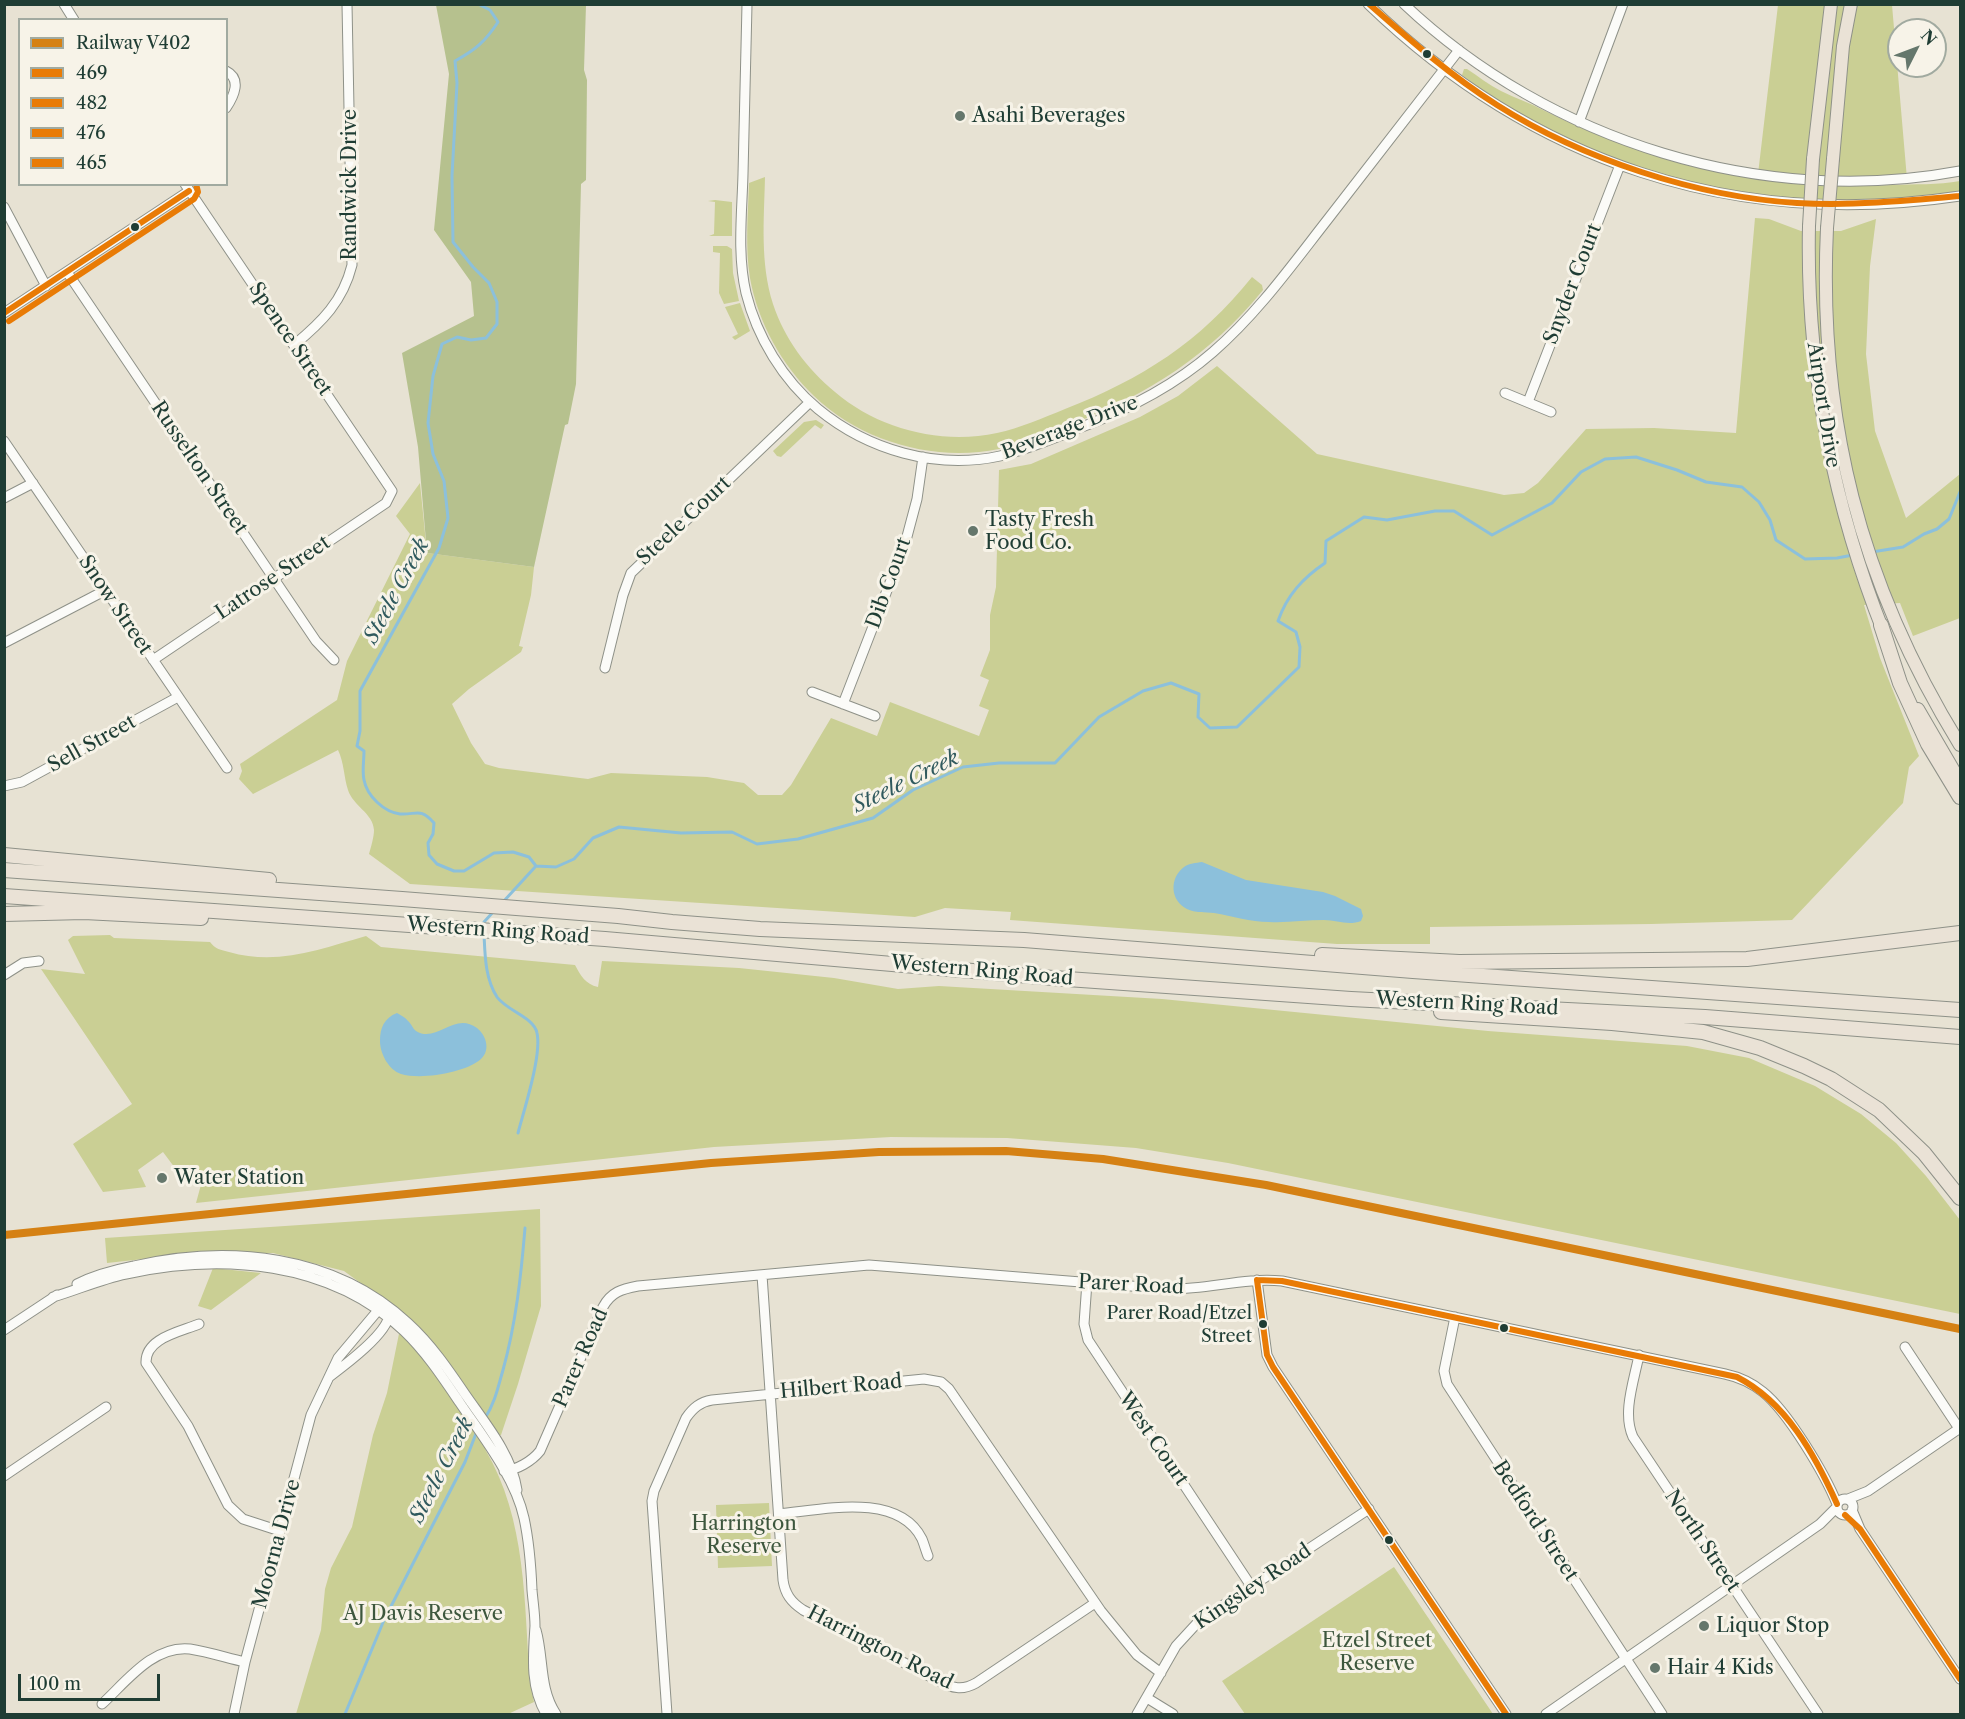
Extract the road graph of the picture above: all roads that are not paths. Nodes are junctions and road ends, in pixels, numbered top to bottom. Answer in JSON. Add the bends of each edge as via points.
{"nodes":[{"id":1,"x":64,"y":4,"type":"edge"},
{"id":2,"x":347,"y":4,"type":"edge"},
{"id":3,"x":747,"y":4,"type":"edge"},
{"id":4,"x":1368,"y":4,"type":"edge"},
{"id":5,"x":1404,"y":4,"type":"edge"},
{"id":6,"x":1623,"y":4,"type":"edge"},
{"id":7,"x":1831,"y":4,"type":"edge"},
{"id":8,"x":1851,"y":4,"type":"edge"},
{"id":9,"x":73,"y":18,"type":"edge"},
{"id":10,"x":1459,"y":50,"type":"junction"},
{"id":11,"x":1444,"y":70,"type":"junction"},
{"id":12,"x":228,"y":71,"type":"edge"},
{"id":13,"x":228,"y":105,"type":"edge"},
{"id":14,"x":1579,"y":122,"type":"junction"},
{"id":15,"x":1620,"y":165,"type":"junction"},
{"id":16,"x":1960,"y":171,"type":"edge"},
{"id":17,"x":187,"y":188,"type":"edge"},
{"id":18,"x":1960,"y":196,"type":"edge"},
{"id":19,"x":4,"y":207,"type":"edge"},
{"id":20,"x":68,"y":272,"type":"junction"},
{"id":21,"x":46,"y":286,"type":"junction"},
{"id":22,"x":4,"y":313,"type":"edge"},
{"id":23,"x":294,"y":345,"type":"junction"},
{"id":24,"x":1505,"y":393,"type":"dead end"},
{"id":25,"x":810,"y":402,"type":"junction"},
{"id":26,"x":1528,"y":402,"type":"junction"},
{"id":27,"x":1551,"y":412,"type":"dead end"},
{"id":28,"x":4,"y":441,"type":"edge"},
{"id":29,"x":923,"y":457,"type":"junction"},
{"id":30,"x":33,"y":483,"type":"junction"},
{"id":31,"x":391,"y":495,"type":"joint"},
{"id":32,"x":4,"y":498,"type":"edge"},
{"id":33,"x":272,"y":577,"type":"junction"},
{"id":34,"x":106,"y":590,"type":"junction"},
{"id":35,"x":1881,"y":625,"type":"junction"},
{"id":36,"x":4,"y":643,"type":"edge"},
{"id":37,"x":153,"y":660,"type":"junction"},
{"id":38,"x":334,"y":660,"type":"dead end"},
{"id":39,"x":605,"y":668,"type":"dead end"},
{"id":40,"x":812,"y":692,"type":"dead end"},
{"id":41,"x":178,"y":697,"type":"junction"},
{"id":42,"x":843,"y":705,"type":"junction"},
{"id":43,"x":875,"y":716,"type":"dead end"},
{"id":44,"x":1960,"y":746,"type":"edge"},
{"id":45,"x":226,"y":768,"type":"dead end"},
{"id":46,"x":1960,"y":781,"type":"edge"},
{"id":47,"x":4,"y":786,"type":"edge"},
{"id":48,"x":1960,"y":796,"type":"edge"},
{"id":49,"x":4,"y":855,"type":"edge"},
{"id":50,"x":4,"y":870,"type":"edge"},
{"id":51,"x":4,"y":896,"type":"edge"},
{"id":52,"x":402,"y":899,"type":"junction"},
{"id":53,"x":4,"y":914,"type":"edge"},
{"id":54,"x":389,"y":923,"type":"junction"},
{"id":55,"x":1960,"y":924,"type":"edge"},
{"id":56,"x":1960,"y":933,"type":"edge"},
{"id":57,"x":1024,"y":940,"type":"junction"},
{"id":58,"x":1848,"y":946,"type":"junction"},
{"id":59,"x":39,"y":961,"type":"dead end"},
{"id":60,"x":4,"y":975,"type":"edge"},
{"id":61,"x":1351,"y":999,"type":"junction"},
{"id":62,"x":1960,"y":1010,"type":"edge"},
{"id":63,"x":1960,"y":1037,"type":"edge"},
{"id":64,"x":1960,"y":1198,"type":"edge"},
{"id":65,"x":762,"y":1275,"type":"junction"},
{"id":66,"x":1257,"y":1280,"type":"junction"},
{"id":67,"x":1087,"y":1282,"type":"junction"},
{"id":68,"x":53,"y":1298,"type":"junction"},
{"id":69,"x":388,"y":1307,"type":"junction"},
{"id":70,"x":377,"y":1310,"type":"junction"},
{"id":71,"x":1455,"y":1317,"type":"junction"},
{"id":72,"x":389,"y":1319,"type":"junction"},
{"id":73,"x":199,"y":1324,"type":"dead end"},
{"id":74,"x":4,"y":1330,"type":"edge"},
{"id":75,"x":1905,"y":1347,"type":"dead end"},
{"id":76,"x":1640,"y":1355,"type":"junction"},
{"id":77,"x":329,"y":1377,"type":"junction"},
{"id":78,"x":770,"y":1394,"type":"junction"},
{"id":79,"x":106,"y":1407,"type":"dead end"},
{"id":80,"x":475,"y":1416,"type":"junction"},
{"id":81,"x":1960,"y":1429,"type":"edge"},
{"id":82,"x":508,"y":1468,"type":"junction"},
{"id":83,"x":4,"y":1476,"type":"edge"},
{"id":84,"x":1845,"y":1507,"type":"junction"},
{"id":85,"x":1369,"y":1509,"type":"junction"},
{"id":86,"x":779,"y":1514,"type":"junction"},
{"id":87,"x":280,"y":1531,"type":"junction"},
{"id":88,"x":928,"y":1556,"type":"dead end"},
{"id":89,"x":1251,"y":1586,"type":"junction"},
{"id":90,"x":1732,"y":1586,"type":"junction"},
{"id":91,"x":1095,"y":1603,"type":"junction"},
{"id":92,"x":535,"y":1625,"type":"junction"},
{"id":93,"x":1625,"y":1660,"type":"junction"},
{"id":94,"x":245,"y":1662,"type":"junction"},
{"id":95,"x":1161,"y":1673,"type":"junction"},
{"id":96,"x":1960,"y":1679,"type":"edge"},
{"id":97,"x":1147,"y":1698,"type":"junction"},
{"id":98,"x":102,"y":1704,"type":"dead end"},
{"id":99,"x":234,"y":1714,"type":"edge"},
{"id":100,"x":546,"y":1714,"type":"edge"},
{"id":101,"x":556,"y":1714,"type":"edge"},
{"id":102,"x":667,"y":1714,"type":"edge"},
{"id":103,"x":1137,"y":1714,"type":"edge"},
{"id":104,"x":1173,"y":1714,"type":"edge"},
{"id":105,"x":1506,"y":1714,"type":"edge"},
{"id":106,"x":1546,"y":1714,"type":"edge"},
{"id":107,"x":1662,"y":1714,"type":"edge"},
{"id":108,"x":1818,"y":1714,"type":"edge"}],
"edges":[{"from":1,"to":9,"type":"street"},
{"from":2,"to":23,"type":"street","name":"Randwick Drive","via":[[352,265],[334,307]]},
{"from":3,"to":25,"type":"street","name":"Beverage Drive","via":[[742,269],[746,293],[762,336],[782,370]]},
{"from":4,"to":11,"type":"street"},
{"from":5,"to":10,"type":"street"},
{"from":6,"to":14,"type":"street"},
{"from":7,"to":35,"type":"main road","name":"Airport Drive","bridge":true,"via":[[1813,159],[1809,289],[1827,444],[1842,512]]},
{"from":8,"to":44,"type":"main road","name":"Airport Drive","bridge":true,"via":[[1833,159],[1825,296],[1827,349],[1839,435],[1856,512],[1887,605]]},
{"from":10,"to":11,"type":"street","name":"Beverage Drive"},
{"from":10,"to":14,"type":"street","via":[[1512,87]]},
{"from":11,"to":15,"type":"street","via":[[1521,121]]},
{"from":11,"to":29,"type":"street","name":"Beverage Drive","via":[[1264,299],[1232,335],[1188,372],[1128,408],[1018,452],[972,460]]},
{"from":12,"to":13,"type":"street","via":[[236,85]]},
{"from":14,"to":16,"type":"street","via":[[1674,157],[1758,174],[1892,180]]},
{"from":15,"to":18,"type":"street","via":[[1702,189],[1769,201],[1868,206]]},
{"from":15,"to":26,"type":"street","name":"Snyder Court"},
{"from":17,"to":20,"type":"street"},
{"from":17,"to":23,"type":"street","name":"Spence Street"},
{"from":19,"to":21,"type":"street"},
{"from":20,"to":21,"type":"street"},
{"from":20,"to":33,"type":"street","name":"Russelton Street"},
{"from":21,"to":22,"type":"street"},
{"from":23,"to":31,"type":"street","name":"Spence Street","via":[[391,488]]},
{"from":24,"to":26,"type":"street"},
{"from":25,"to":29,"type":"street","name":"Beverage Drive","via":[[861,437]]},
{"from":25,"to":39,"type":"street","name":"Steele Court","via":[[631,573]]},
{"from":26,"to":27,"type":"street"},
{"from":28,"to":30,"type":"street","name":"Snow Street"},
{"from":29,"to":42,"type":"street","name":"Dib Court","via":[[905,544]]},
{"from":30,"to":32,"type":"street"},
{"from":30,"to":34,"type":"street","name":"Snow Street"},
{"from":31,"to":33,"type":"street","name":"Latrose Street","via":[[386,503]]},
{"from":33,"to":37,"type":"street","name":"Latrose Street"},
{"from":33,"to":38,"type":"street","name":"Russelton Street","via":[[316,641]]},
{"from":34,"to":36,"type":"street"},
{"from":34,"to":37,"type":"street","name":"Snow Street"},
{"from":35,"to":46,"type":"main road","name":"Airport Drive","via":[[1920,712]]},
{"from":35,"to":48,"type":"highway","via":[[1900,683],[1928,744]]},
{"from":37,"to":41,"type":"street","name":"Snow Street"},
{"from":40,"to":42,"type":"street"},
{"from":41,"to":45,"type":"street","name":"Snow Street"},
{"from":41,"to":47,"type":"street","name":"Sell Street","via":[[22,782]]},
{"from":42,"to":43,"type":"street"},
{"from":49,"to":52,"type":"highway","via":[[249,878]]},
{"from":50,"to":52,"type":"highway","name":"Western Ring Road"},
{"from":51,"to":54,"type":"highway","name":"Western Ring Road"},
{"from":52,"to":57,"type":"highway","name":"Western Ring Road","via":[[760,929]]},
{"from":53,"to":54,"type":"highway","via":[[84,912]]},
{"from":54,"to":61,"type":"highway","name":"Western Ring Road"},
{"from":55,"to":58,"type":"highway"},
{"from":56,"to":58,"type":"highway"},
{"from":57,"to":58,"type":"highway","via":[[1459,962],[1747,959]]},
{"from":57,"to":62,"type":"highway","name":"Western Ring Road"},
{"from":59,"to":60,"type":"street","via":[[23,963]]},
{"from":61,"to":63,"type":"highway","name":"Western Ring Road","via":[[1705,1017]]},
{"from":61,"to":64,"type":"highway","via":[[1430,1011],[1612,1023],[1733,1039],[1804,1066],[1879,1110],[1924,1153]]},
{"from":65,"to":67,"type":"street","name":"Parer Road","via":[[869,1265]]},
{"from":65,"to":78,"type":"street","name":"Harrington Road"},
{"from":65,"to":82,"type":"street","name":"Parer Road","via":[[639,1286],[612,1295],[599,1314],[535,1456]]},
{"from":66,"to":67,"type":"street","name":"Parer Road","via":[[1176,1289]]},
{"from":66,"to":71,"type":"street","name":"Parer Road","via":[[1282,1281]]},
{"from":66,"to":85,"type":"street","via":[[1267,1355]]},
{"from":67,"to":89,"type":"street","name":"West Court","via":[[1084,1324],[1088,1340]]},
{"from":68,"to":69,"type":"street","via":[[91,1277],[155,1260],[247,1256],[321,1270]]},
{"from":68,"to":70,"type":"street","via":[[138,1271],[246,1264],[274,1267],[327,1282]]},
{"from":68,"to":74,"type":"street"},
{"from":69,"to":70,"type":"street"},
{"from":69,"to":72,"type":"street"},
{"from":69,"to":80,"type":"street","via":[[430,1346]]},
{"from":70,"to":72,"type":"street"},
{"from":70,"to":77,"type":"street","name":"Moorna Drive","via":[[338,1358]]},
{"from":71,"to":76,"type":"street","name":"Parer Road"},
{"from":71,"to":93,"type":"street","name":"Bedford Street","via":[[1444,1371],[1447,1384]]},
{"from":72,"to":77,"type":"street","name":"Moorna Drive","via":[[380,1332]]},
{"from":72,"to":80,"type":"street","via":[[405,1332]]},
{"from":73,"to":87,"type":"street","via":[[155,1343],[147,1352],[146,1363],[188,1426],[228,1506],[243,1519]]},
{"from":75,"to":81,"type":"street"},
{"from":76,"to":84,"type":"street","name":"Parer Road","via":[[1737,1377],[1756,1387],[1779,1408]]},
{"from":76,"to":90,"type":"street","name":"North Street","via":[[1629,1406],[1630,1431]]},
{"from":77,"to":87,"type":"street","name":"Moorna Drive","via":[[311,1415]]},
{"from":78,"to":86,"type":"street","name":"Harrington Road"},
{"from":78,"to":91,"type":"street","name":"Hilbert Road","via":[[924,1379],[946,1385]]},
{"from":78,"to":102,"type":"street","name":"Hilbert Road","via":[[712,1400],[693,1409],[654,1491]]},
{"from":79,"to":83,"type":"street"},
{"from":80,"to":82,"type":"street"},
{"from":81,"to":84,"type":"street"},
{"from":82,"to":92,"type":"street","via":[[515,1478],[529,1544]]},
{"from":84,"to":90,"type":"street"},
{"from":84,"to":96,"type":"street","name":"Parer Road"},
{"from":85,"to":89,"type":"street","name":"Kingsley Road"},
{"from":85,"to":105,"type":"street"},
{"from":86,"to":88,"type":"street","via":[[860,1507],[892,1512],[915,1528]]},
{"from":86,"to":91,"type":"street","name":"Harrington Road","via":[[784,1587],[793,1603],[951,1687],[964,1688],[976,1683]]},
{"from":87,"to":94,"type":"street","name":"Moorna Drive"},
{"from":89,"to":95,"type":"street","name":"Kingsley Road","via":[[1192,1628]]},
{"from":90,"to":93,"type":"street"},
{"from":90,"to":108,"type":"street","name":"North Street"},
{"from":91,"to":95,"type":"street","name":"Hilbert Road","via":[[1137,1655]]},
{"from":92,"to":100,"type":"street","via":[[534,1686]]},
{"from":92,"to":101,"type":"street","via":[[541,1645],[544,1686]]},
{"from":93,"to":106,"type":"street"},
{"from":93,"to":107,"type":"street","name":"Bedford Street"},
{"from":94,"to":98,"type":"street","via":[[189,1649],[175,1650],[149,1660]]},
{"from":94,"to":99,"type":"street","name":"Moorna Drive"},
{"from":95,"to":97,"type":"street","name":"Kingsley Road"},
{"from":97,"to":103,"type":"street","name":"Kingsley Road"},
{"from":97,"to":104,"type":"street"}]}
